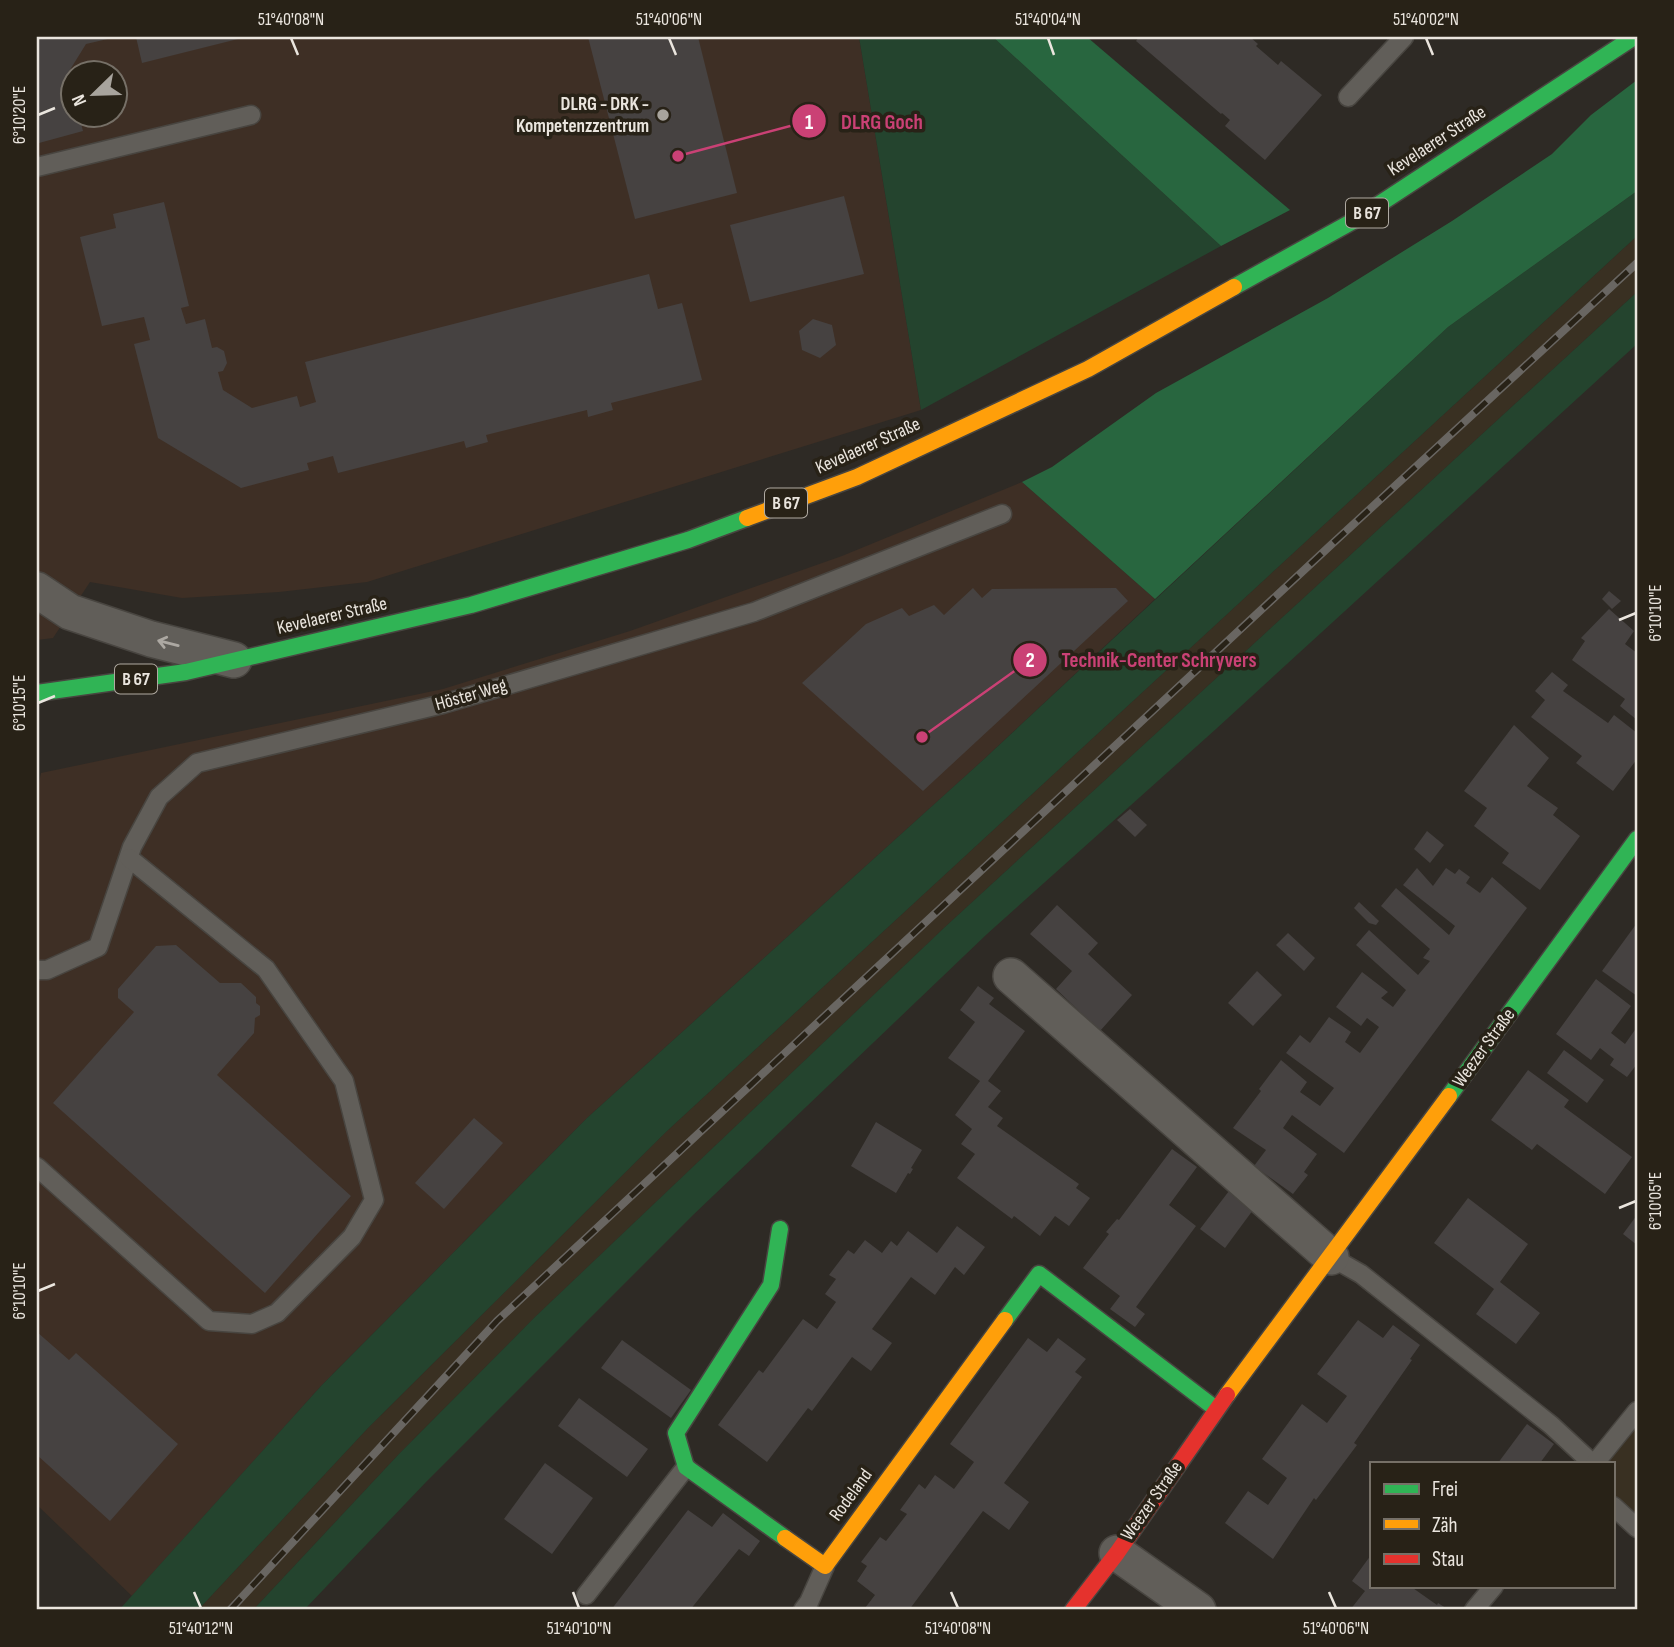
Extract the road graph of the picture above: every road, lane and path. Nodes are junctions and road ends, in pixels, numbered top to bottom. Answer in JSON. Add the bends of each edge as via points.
{"nodes":[{"id":1,"x":1404,"y":37,"type":"edge"},
{"id":2,"x":1634,"y":37,"type":"edge"},
{"id":3,"x":1348,"y":97,"type":"dead end"},
{"id":4,"x":251,"y":115,"type":"dead end"},
{"id":5,"x":37,"y":167,"type":"edge"},
{"id":6,"x":1002,"y":514,"type":"dead end"},
{"id":7,"x":37,"y":590,"type":"edge"},
{"id":8,"x":234,"y":660,"type":"junction"},
{"id":9,"x":37,"y":693,"type":"edge"},
{"id":10,"x":1637,"y":839,"type":"edge"},
{"id":11,"x":128,"y":858,"type":"junction"},
{"id":12,"x":37,"y":970,"type":"edge"},
{"id":13,"x":1011,"y":976,"type":"dead end"},
{"id":14,"x":37,"y":1167,"type":"edge"},
{"id":15,"x":780,"y":1230,"type":"dead end"},
{"id":16,"x":1331,"y":1257,"type":"junction"},
{"id":17,"x":1216,"y":1409,"type":"junction"},
{"id":18,"x":1637,"y":1411,"type":"edge"},
{"id":19,"x":1592,"y":1462,"type":"edge"},
{"id":20,"x":1594,"y":1462,"type":"edge"},
{"id":21,"x":686,"y":1467,"type":"junction"},
{"id":22,"x":1614,"y":1507,"type":"edge"},
{"id":23,"x":1637,"y":1528,"type":"edge"},
{"id":24,"x":1117,"y":1553,"type":"junction"},
{"id":25,"x":825,"y":1566,"type":"junction"},
{"id":26,"x":1492,"y":1588,"type":"edge"},
{"id":27,"x":586,"y":1595,"type":"dead end"},
{"id":28,"x":803,"y":1610,"type":"edge"},
{"id":29,"x":1073,"y":1610,"type":"edge"},
{"id":30,"x":1198,"y":1610,"type":"edge"},
{"id":31,"x":1474,"y":1610,"type":"edge"}],
"edges":[{"from":1,"to":3,"type":"lane"},
{"from":2,"to":8,"type":"street","name":"Kevelaerer Straße","number":"B 67","via":[[1355,220],[1088,369],[857,477],[688,540],[471,606]]},
{"from":4,"to":5,"type":"lane"},
{"from":6,"to":11,"type":"lane","name":"Höster Weg","via":[[754,612],[443,704],[197,763],[159,797]]},
{"from":8,"to":7,"type":"street","one_way":true,"via":[[70,612]]},
{"from":8,"to":9,"type":"street","name":"Kevelaerer Straße","number":"B 67"},
{"from":10,"to":16,"type":"street","name":"Weezer Straße"},
{"from":11,"to":12,"type":"lane","name":"Höster Weg","via":[[98,947],[47,970]]},
{"from":11,"to":14,"type":"lane","via":[[265,969],[344,1081],[374,1200],[352,1237],[277,1313],[252,1324],[209,1321]]},
{"from":13,"to":16,"type":"street"},
{"from":15,"to":21,"type":"street","via":[[771,1285],[676,1433]]},
{"from":16,"to":17,"type":"street","name":"Weezer Straße"},
{"from":16,"to":19,"type":"lane","via":[[1361,1274]]},
{"from":17,"to":24,"type":"street","name":"Weezer Straße"},
{"from":17,"to":25,"type":"street","name":"Rodeland","via":[[1039,1274]]},
{"from":18,"to":20,"type":"lane"},
{"from":21,"to":25,"type":"street"},
{"from":21,"to":27,"type":"lane"},
{"from":22,"to":23,"type":"lane"},
{"from":24,"to":29,"type":"street","name":"Weezer Straße"},
{"from":24,"to":30,"type":"street"},
{"from":25,"to":28,"type":"lane"},
{"from":26,"to":31,"type":"lane"}]}
